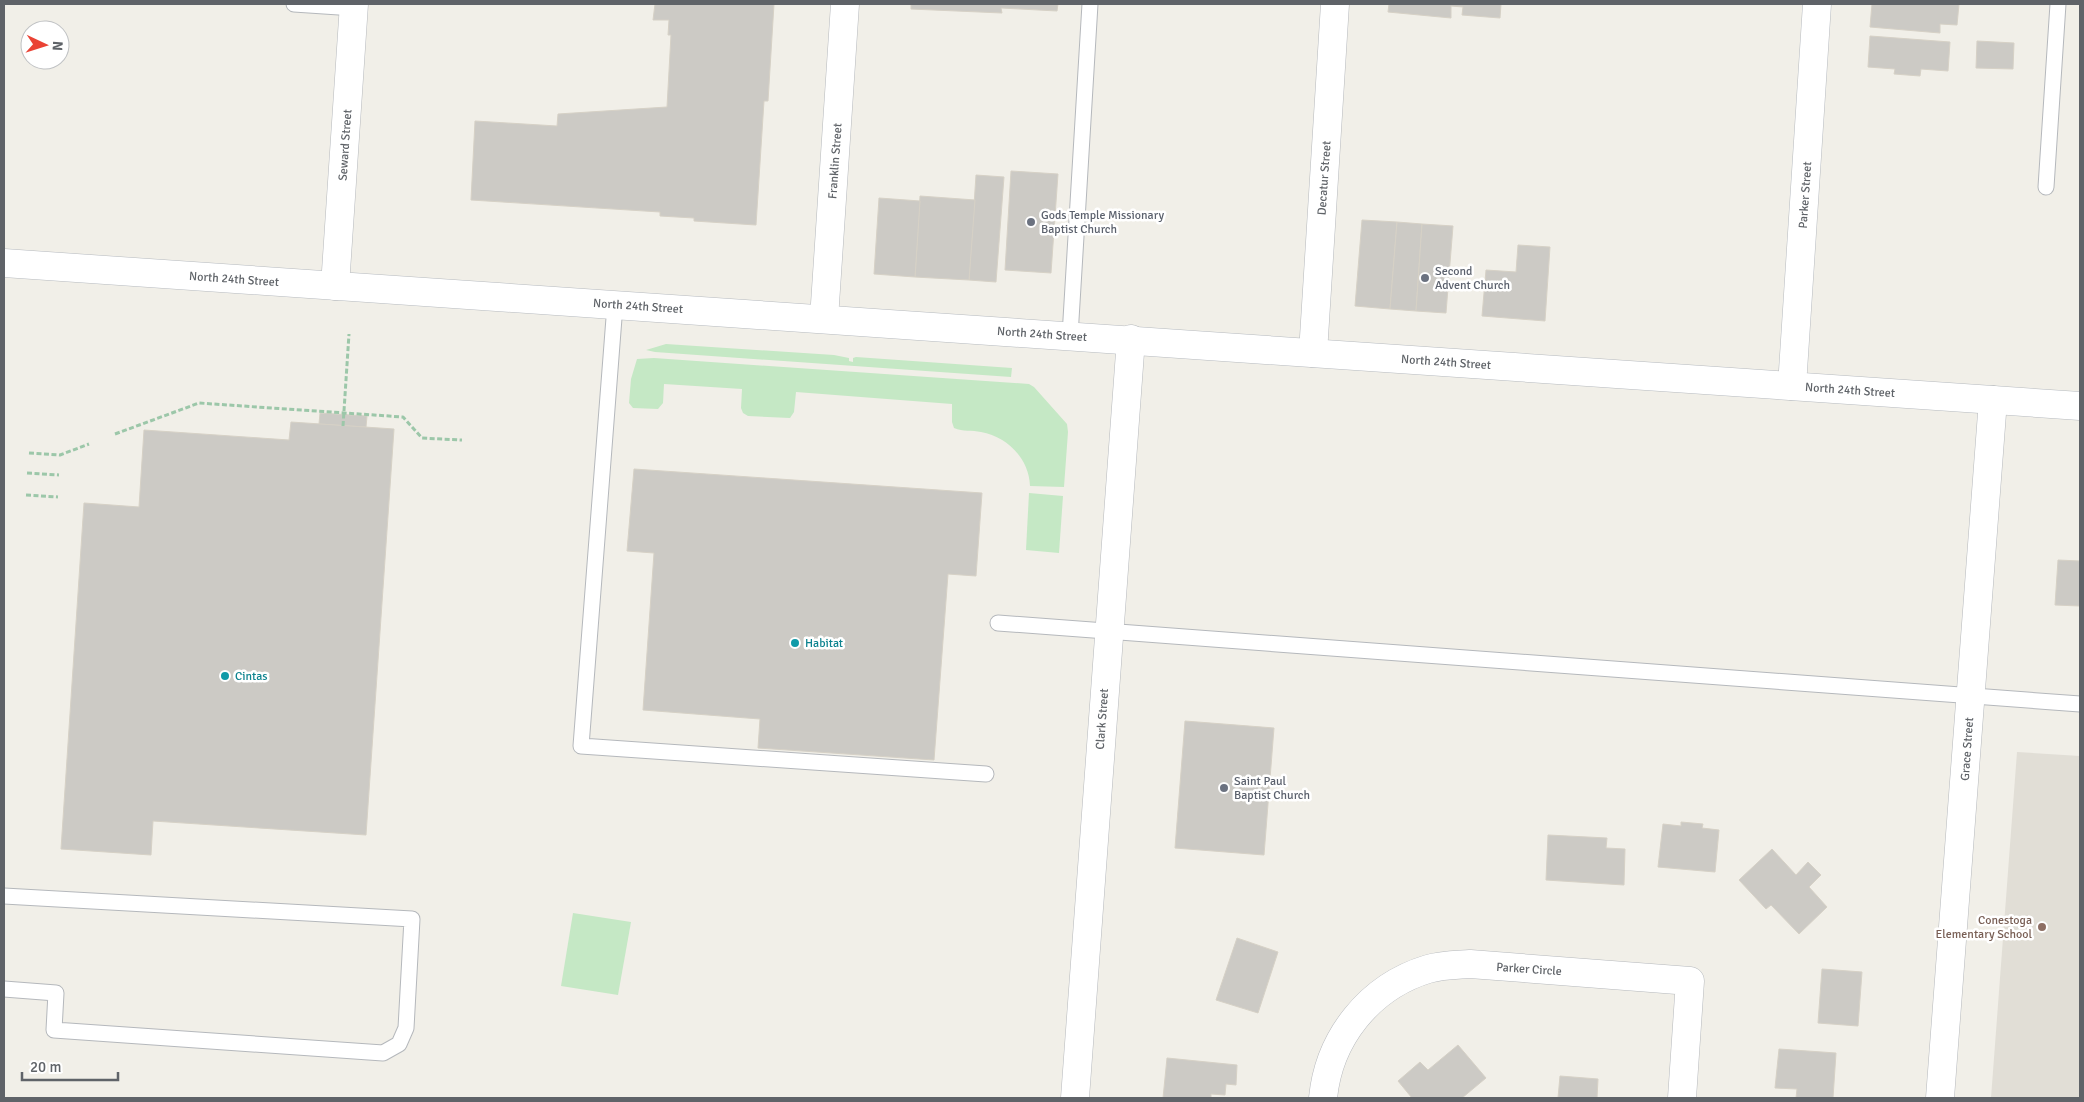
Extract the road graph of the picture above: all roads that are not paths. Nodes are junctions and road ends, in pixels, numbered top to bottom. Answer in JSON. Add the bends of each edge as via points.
{"nodes":[{"id":1,"x":294,"y":4,"type":"edge"},
{"id":2,"x":845,"y":4,"type":"edge"},
{"id":3,"x":1090,"y":4,"type":"edge"},
{"id":4,"x":1335,"y":4,"type":"edge"},
{"id":5,"x":1818,"y":4,"type":"edge"},
{"id":6,"x":2058,"y":4,"type":"edge"},
{"id":7,"x":354,"y":6,"type":"edge"},
{"id":8,"x":2046,"y":187,"type":"dead end"},
{"id":9,"x":4,"y":263,"type":"edge"},
{"id":10,"x":336,"y":286,"type":"junction"},
{"id":11,"x":615,"y":305,"type":"junction"},
{"id":12,"x":824,"y":319,"type":"junction"},
{"id":13,"x":1070,"y":336,"type":"junction"},
{"id":14,"x":1131,"y":340,"type":"junction"},
{"id":15,"x":1313,"y":353,"type":"junction"},
{"id":16,"x":1792,"y":386,"type":"junction"},
{"id":17,"x":1993,"y":400,"type":"junction"},
{"id":18,"x":2080,"y":406,"type":"edge"},
{"id":19,"x":998,"y":623,"type":"dead end"},
{"id":20,"x":1109,"y":632,"type":"junction"},
{"id":21,"x":1971,"y":696,"type":"junction"},
{"id":22,"x":2080,"y":704,"type":"edge"},
{"id":23,"x":986,"y":774,"type":"dead end"},
{"id":24,"x":4,"y":896,"type":"edge"},
{"id":25,"x":4,"y":989,"type":"edge"},
{"id":26,"x":1075,"y":1098,"type":"edge"},
{"id":27,"x":1323,"y":1098,"type":"edge"},
{"id":28,"x":1682,"y":1098,"type":"edge"},
{"id":29,"x":1940,"y":1098,"type":"edge"}],
"edges":[{"from":1,"to":7,"type":"lane"},
{"from":2,"to":12,"type":"street","name":"Franklin Street"},
{"from":3,"to":13,"type":"lane"},
{"from":4,"to":15,"type":"street","name":"Decatur Street"},
{"from":5,"to":16,"type":"street","name":"Parker Street"},
{"from":6,"to":8,"type":"lane"},
{"from":7,"to":10,"type":"street","name":"Seward Street"},
{"from":9,"to":10,"type":"street","name":"North 24th Street"},
{"from":10,"to":11,"type":"street","name":"North 24th Street"},
{"from":11,"to":12,"type":"street","name":"North 24th Street"},
{"from":11,"to":23,"type":"lane","via":[[581,746]]},
{"from":12,"to":13,"type":"street","name":"North 24th Street"},
{"from":13,"to":14,"type":"street","name":"North 24th Street"},
{"from":14,"to":15,"type":"street","name":"North 24th Street"},
{"from":14,"to":20,"type":"street","name":"Clark Street"},
{"from":15,"to":16,"type":"street","name":"North 24th Street"},
{"from":16,"to":17,"type":"street","name":"North 24th Street"},
{"from":17,"to":18,"type":"street","name":"North 24th Street"},
{"from":17,"to":21,"type":"street","name":"Grace Street"},
{"from":19,"to":20,"type":"lane"},
{"from":20,"to":21,"type":"lane"},
{"from":20,"to":26,"type":"street","name":"Clark Street"},
{"from":21,"to":22,"type":"lane"},
{"from":21,"to":29,"type":"street","name":"Grace Street"},
{"from":24,"to":25,"type":"lane","via":[[412,919],[406,1028],[399,1044],[382,1053],[54,1030],[56,993]]},
{"from":27,"to":28,"type":"street","name":"Parker Circle","via":[[1333,1054],[1364,1007],[1390,985],[1427,969],[1470,964],[1690,982]]}]}
